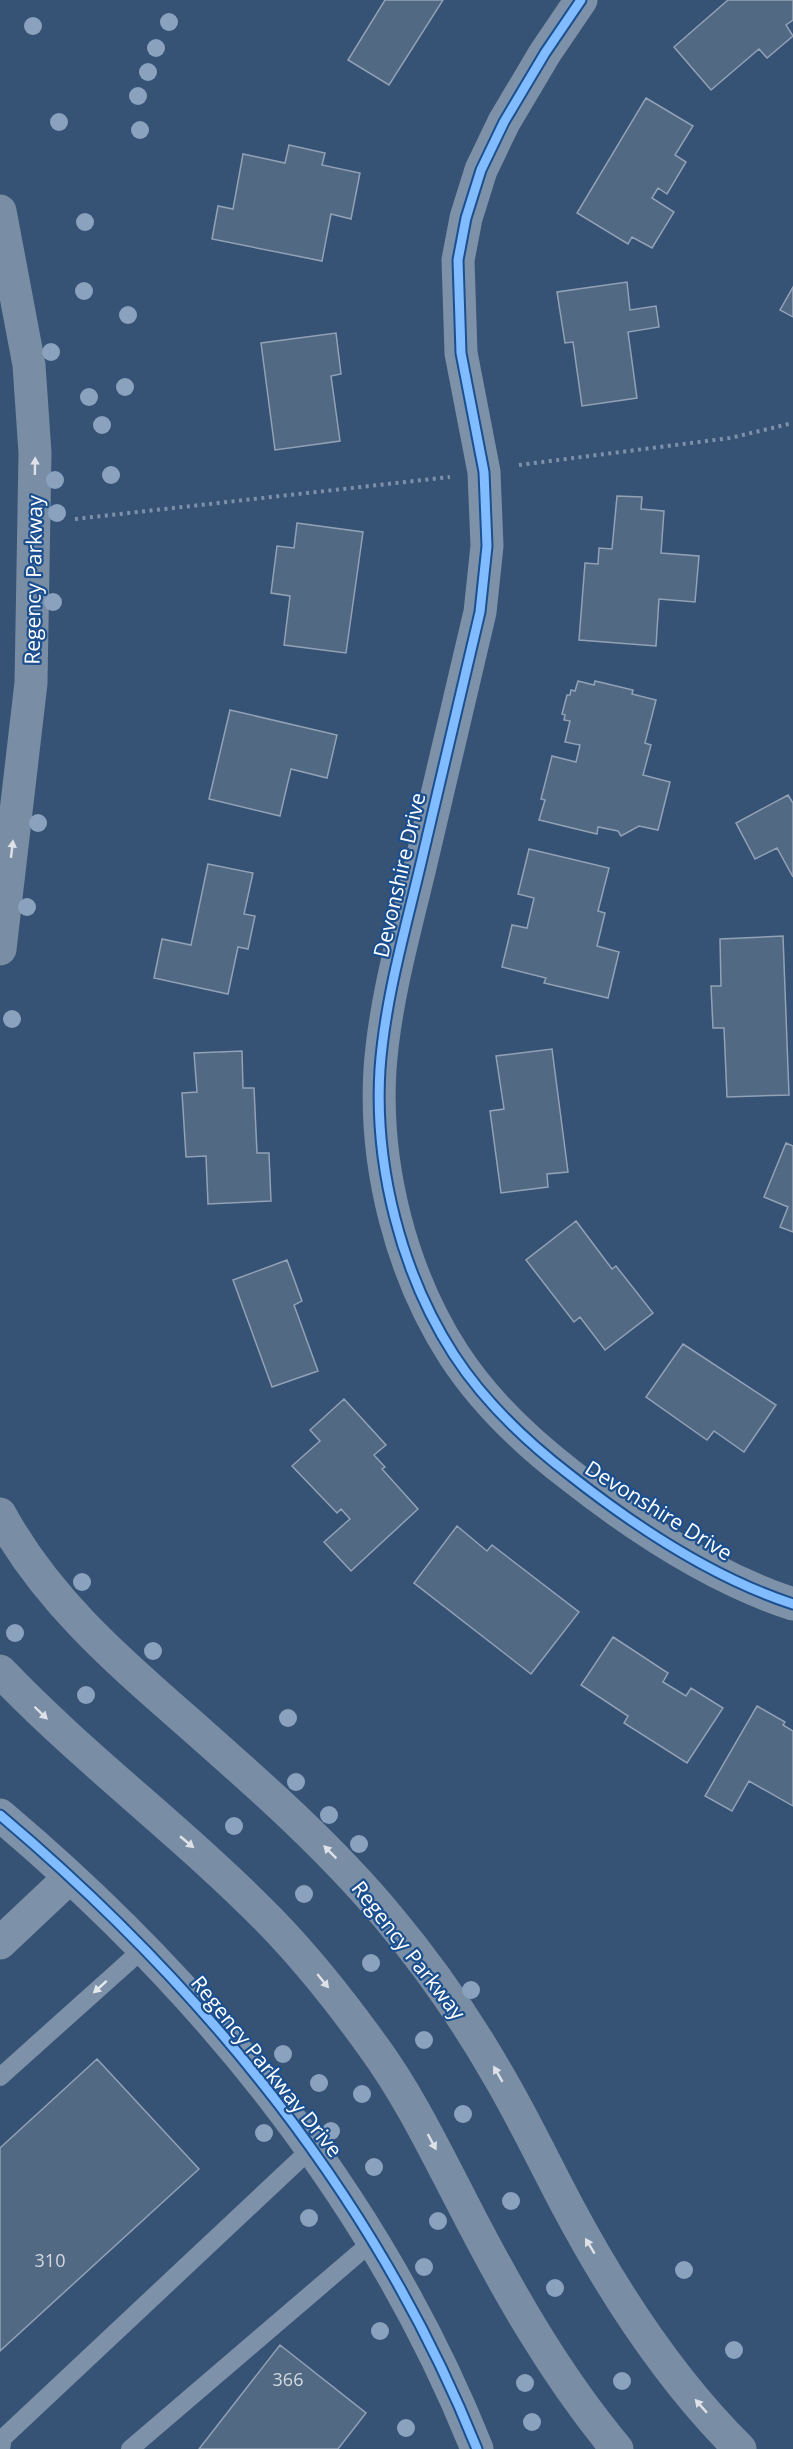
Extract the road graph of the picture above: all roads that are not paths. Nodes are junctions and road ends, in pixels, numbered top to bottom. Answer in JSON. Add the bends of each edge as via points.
{"nodes":[{"id":1,"x":581,"y":0,"type":"edge"},
{"id":2,"x":0,"y":211,"type":"edge"},
{"id":3,"x":0,"y":949,"type":"edge"},
{"id":4,"x":0,"y":1514,"type":"edge"},
{"id":5,"x":793,"y":1604,"type":"edge"},
{"id":6,"x":0,"y":1671,"type":"edge"},
{"id":7,"x":0,"y":1815,"type":"edge"},
{"id":8,"x":69,"y":1877,"type":"junction"},
{"id":9,"x":0,"y":1943,"type":"edge"},
{"id":10,"x":144,"y":1948,"type":"junction"},
{"id":11,"x":0,"y":2077,"type":"edge"},
{"id":12,"x":313,"y":2147,"type":"junction"},
{"id":13,"x":373,"y":2241,"type":"junction"},
{"id":14,"x":1,"y":2449,"type":"edge"},
{"id":15,"x":130,"y":2449,"type":"edge"},
{"id":16,"x":477,"y":2449,"type":"edge"},
{"id":17,"x":617,"y":2449,"type":"edge"},
{"id":18,"x":740,"y":2449,"type":"edge"}],
"edges":[{"from":1,"to":5,"type":"street","name":"Devonshire Drive","via":[[504,122],[481,170],[458,260],[461,353],[484,472],[487,546],[480,612],[388,1002],[380,1070],[381,1135],[391,1200],[411,1269],[435,1322],[480,1389],[541,1453],[605,1503],[703,1563]]},
{"from":3,"to":2,"type":"main road","name":"Regency Parkway","one_way":true,"via":[[31,682],[35,453],[29,365]]},
{"from":18,"to":4,"type":"main road","name":"Regency Parkway","one_way":true,"via":[[682,2384],[627,2309],[500,2078],[427,1966],[331,1853],[78,1621],[31,1564]]},
{"from":6,"to":17,"type":"main road","one_way":true,"via":[[76,1746],[235,1887],[343,2005],[412,2107],[539,2339]]},
{"from":7,"to":8,"type":"street","name":"Regency Parkway Drive"},
{"from":8,"to":9,"type":"street"},
{"from":8,"to":10,"type":"street","name":"Regency Parkway Drive"},
{"from":10,"to":11,"type":"lane","one_way":true},
{"from":10,"to":12,"type":"street","name":"Regency Parkway Drive","via":[[223,2036]]},
{"from":12,"to":13,"type":"street","name":"Regency Parkway Drive"},
{"from":12,"to":14,"type":"lane","via":[[3,2438]]},
{"from":13,"to":15,"type":"lane"},
{"from":13,"to":16,"type":"street","name":"Regency Parkway Drive","via":[[427,2337]]}]}
